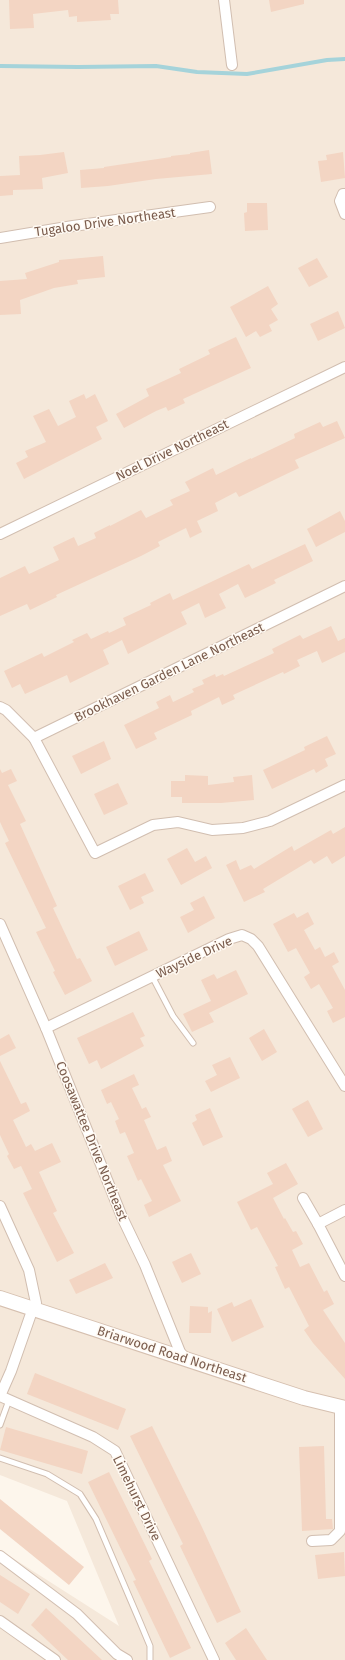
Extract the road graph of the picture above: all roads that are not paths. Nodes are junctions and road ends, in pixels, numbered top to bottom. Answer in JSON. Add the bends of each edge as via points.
{"nodes":[{"id":1,"x":224,"y":0,"type":"edge"},
{"id":2,"x":232,"y":65,"type":"dead end"},
{"id":3,"x":345,"y":194,"type":"edge"},
{"id":4,"x":210,"y":207,"type":"dead end"},
{"id":5,"x":345,"y":214,"type":"edge"},
{"id":6,"x":0,"y":238,"type":"edge"},
{"id":7,"x":345,"y":367,"type":"edge"},
{"id":8,"x":0,"y":534,"type":"edge"},
{"id":9,"x":345,"y":586,"type":"edge"},
{"id":10,"x":0,"y":707,"type":"edge"},
{"id":11,"x":34,"y":738,"type":"junction"},
{"id":12,"x":345,"y":785,"type":"edge"},
{"id":13,"x":0,"y":924,"type":"edge"},
{"id":14,"x":152,"y":976,"type":"junction"},
{"id":15,"x":46,"y":1028,"type":"junction"},
{"id":16,"x":193,"y":1043,"type":"dead end"},
{"id":17,"x":345,"y":1086,"type":"edge"},
{"id":18,"x":303,"y":1198,"type":"dead end"},
{"id":19,"x":0,"y":1206,"type":"edge"},
{"id":20,"x":345,"y":1210,"type":"edge"},
{"id":21,"x":318,"y":1224,"type":"junction"},
{"id":22,"x":345,"y":1276,"type":"edge"},
{"id":23,"x":0,"y":1298,"type":"edge"},
{"id":24,"x":33,"y":1308,"type":"junction"},
{"id":25,"x":185,"y":1358,"type":"junction"},
{"id":26,"x":3,"y":1397,"type":"edge"},
{"id":27,"x":343,"y":1407,"type":"edge"},
{"id":28,"x":0,"y":1425,"type":"edge"},
{"id":29,"x":0,"y":1458,"type":"edge"},
{"id":30,"x":312,"y":1541,"type":"dead end"},
{"id":31,"x":0,"y":1556,"type":"edge"},
{"id":32,"x":0,"y":1621,"type":"edge"},
{"id":33,"x":55,"y":1660,"type":"edge"},
{"id":34,"x":127,"y":1660,"type":"edge"},
{"id":35,"x":150,"y":1660,"type":"edge"},
{"id":36,"x":214,"y":1660,"type":"edge"}],
"edges":[{"from":1,"to":2,"type":"street"},
{"from":3,"to":5,"type":"street","via":[[340,201]]},
{"from":4,"to":6,"type":"street","name":"Tugaloo Drive Northeast"},
{"from":7,"to":8,"type":"street","name":"Noel Drive Northeast"},
{"from":9,"to":11,"type":"street","name":"Brookhaven Garden Lane Northeast"},
{"from":10,"to":11,"type":"street"},
{"from":11,"to":12,"type":"street","via":[[95,853],[153,825],[178,822],[212,830],[243,828],[270,821]]},
{"from":13,"to":15,"type":"street","name":"Coosawattee Drive Northeast"},
{"from":14,"to":15,"type":"street","name":"Wayside Drive"},
{"from":14,"to":16,"type":"lane","via":[[173,1016]]},
{"from":14,"to":17,"type":"street","name":"Wayside Drive","via":[[229,939],[242,935],[251,939],[258,946]]},
{"from":15,"to":25,"type":"street","name":"Coosawattee Drive Northeast","via":[[122,1217],[145,1265],[180,1352]]},
{"from":18,"to":21,"type":"street"},
{"from":19,"to":24,"type":"street","via":[[29,1270],[36,1303]]},
{"from":20,"to":21,"type":"street"},
{"from":21,"to":22,"type":"street"},
{"from":23,"to":24,"type":"street","name":"Briarwood Road Northeast"},
{"from":24,"to":25,"type":"street","name":"Briarwood Road Northeast"},
{"from":24,"to":26,"type":"street"},
{"from":25,"to":27,"type":"street","name":"Briarwood Road Northeast","via":[[304,1398]]},
{"from":26,"to":28,"type":"lane"},
{"from":26,"to":36,"type":"street","name":"Limehurst Drive","via":[[93,1437],[115,1451]]},
{"from":27,"to":30,"type":"street","via":[[340,1531],[330,1540]]},
{"from":29,"to":35,"type":"lane","via":[[47,1474],[74,1489],[84,1499],[96,1520],[150,1646]]},
{"from":31,"to":34,"type":"street","via":[[77,1614],[117,1654]]},
{"from":32,"to":33,"type":"street"}]}
